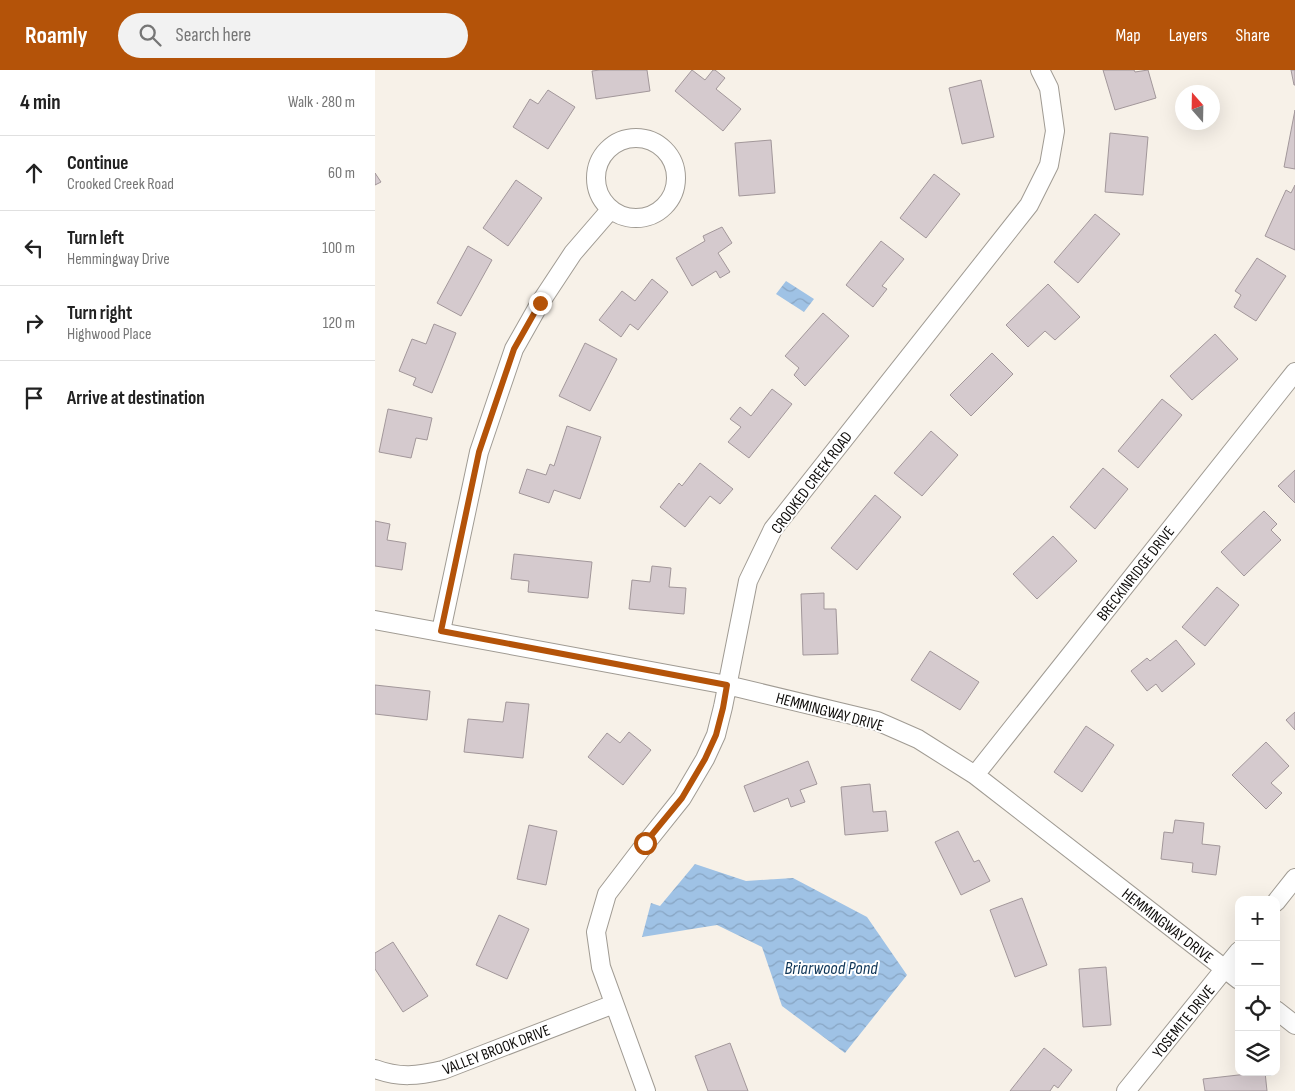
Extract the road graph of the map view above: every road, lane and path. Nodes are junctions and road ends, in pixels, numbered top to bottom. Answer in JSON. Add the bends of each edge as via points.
{"nodes":[{"id":1,"x":1040,"y":70,"type":"edge"},
{"id":2,"x":611,"y":209,"type":"junction"},
{"id":3,"x":1295,"y":372,"type":"edge"},
{"id":4,"x":375,"y":620,"type":"edge"},
{"id":5,"x":441,"y":631,"type":"junction"},
{"id":6,"x":727,"y":685,"type":"junction"},
{"id":7,"x":975,"y":775,"type":"junction"},
{"id":8,"x":1295,"y":878,"type":"edge"},
{"id":9,"x":1280,"y":897,"type":"edge"},
{"id":10,"x":1235,"y":956,"type":"edge"},
{"id":11,"x":1225,"y":968,"type":"junction"},
{"id":12,"x":1235,"y":977,"type":"edge"},
{"id":13,"x":614,"y":1004,"type":"junction"},
{"id":14,"x":1280,"y":1013,"type":"edge"},
{"id":15,"x":1295,"y":1025,"type":"edge"},
{"id":16,"x":375,"y":1068,"type":"edge"},
{"id":17,"x":646,"y":1091,"type":"edge"},
{"id":18,"x":1126,"y":1091,"type":"edge"}],
"edges":[{"from":1,"to":6,"type":"street","name":"CROOKED CREEK ROAD","via":[[1049,88],[1055,130],[1049,165],[1029,205],[773,529],[748,581]]},
{"from":2,"to":2,"type":"street","via":[[620,215],[641,217],[651,215],[667,202],[672,194],[675,173],[673,163],[660,147],[641,139],[631,139],[621,141],[604,154],[596,172],[596,183],[604,202]]},
{"from":2,"to":5,"type":"street","via":[[573,253],[514,349],[479,452]]},
{"from":3,"to":7,"type":"street","name":"BRECKINRIDGE DRIVE"},
{"from":4,"to":5,"type":"street","name":"HEMMINGWAY DRIVE"},
{"from":5,"to":6,"type":"street","name":"HEMMINGWAY DRIVE"},
{"from":6,"to":7,"type":"street","name":"HEMMINGWAY DRIVE","via":[[877,721],[918,739]]},
{"from":6,"to":13,"type":"street","name":"CROOKED CREEK ROAD","via":[[716,735],[705,759],[682,798],[607,894],[596,932],[601,967]]},
{"from":7,"to":11,"type":"street","name":"HEMMINGWAY DRIVE"},
{"from":8,"to":9,"type":"street"},
{"from":10,"to":11,"type":"street","name":"YOSEMITE DRIVE"},
{"from":11,"to":12,"type":"street","name":"HEMMINGWAY DRIVE"},
{"from":11,"to":18,"type":"street","name":"YOSEMITE DRIVE"},
{"from":13,"to":16,"type":"street","name":"VALLEY BROOK DRIVE","via":[[443,1070],[404,1076]]},
{"from":13,"to":17,"type":"street","name":"CROOKED CREEK ROAD"},
{"from":14,"to":15,"type":"street"}]}
